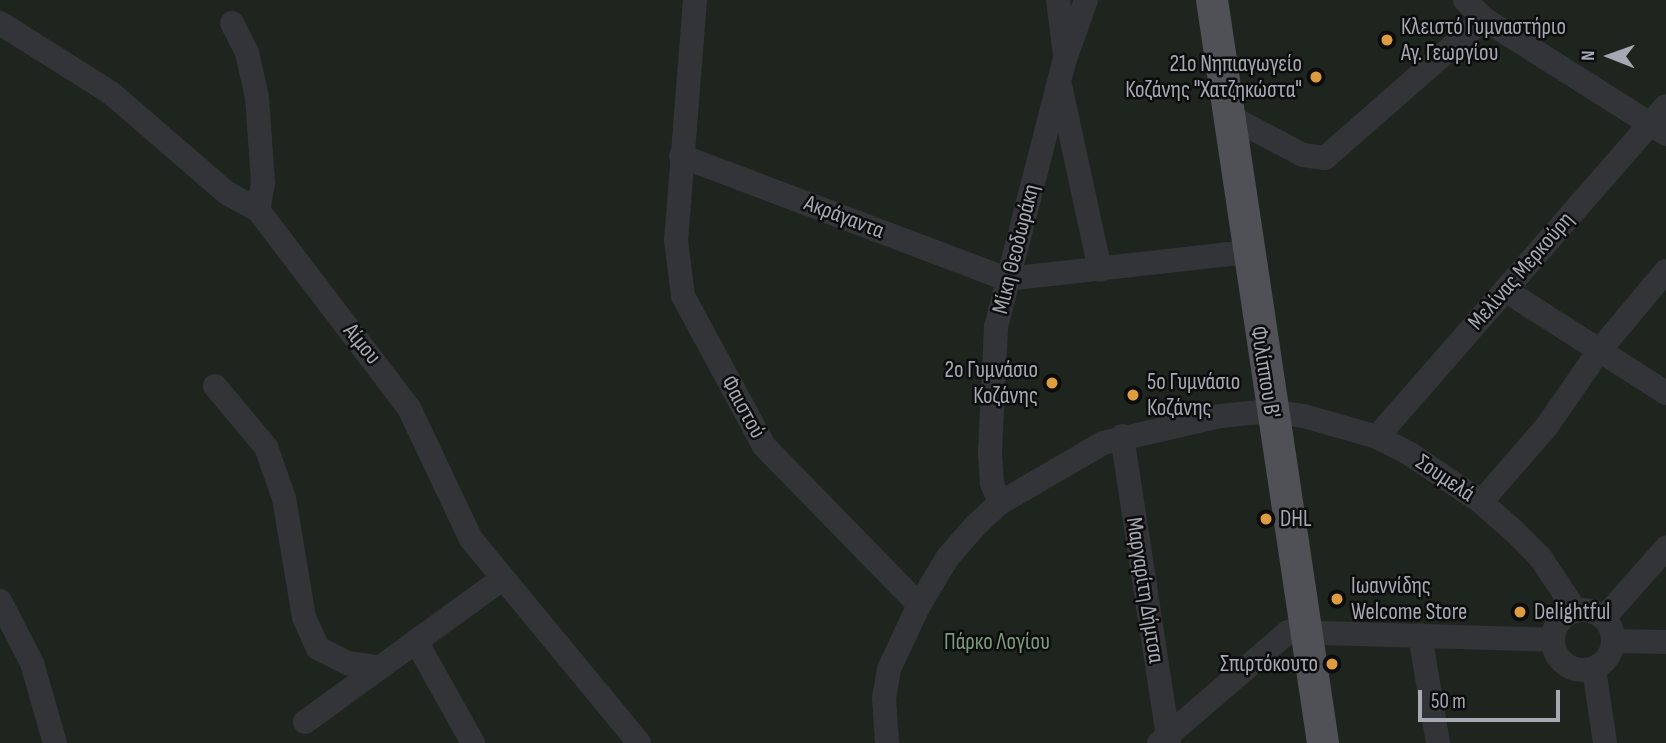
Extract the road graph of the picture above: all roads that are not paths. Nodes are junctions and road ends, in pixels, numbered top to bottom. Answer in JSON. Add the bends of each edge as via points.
{"nodes":[{"id":1,"x":695,"y":0,"type":"edge"},
{"id":2,"x":1058,"y":0,"type":"edge"},
{"id":3,"x":1086,"y":0,"type":"edge"},
{"id":4,"x":1212,"y":0,"type":"edge"},
{"id":5,"x":1465,"y":0,"type":"edge"},
{"id":6,"x":1484,"y":19,"type":"junction"},
{"id":7,"x":0,"y":23,"type":"edge"},
{"id":8,"x":232,"y":23,"type":"dead end"},
{"id":9,"x":1062,"y":70,"type":"junction"},
{"id":10,"x":1227,"y":115,"type":"junction"},
{"id":11,"x":1661,"y":121,"type":"edge"},
{"id":12,"x":681,"y":156,"type":"junction"},
{"id":13,"x":258,"y":210,"type":"junction"},
{"id":14,"x":1247,"y":252,"type":"junction"},
{"id":15,"x":1100,"y":270,"type":"junction"},
{"id":16,"x":1666,"y":271,"type":"edge"},
{"id":17,"x":1007,"y":279,"type":"junction"},
{"id":18,"x":1505,"y":290,"type":"junction"},
{"id":19,"x":1599,"y":351,"type":"junction"},
{"id":20,"x":215,"y":386,"type":"dead end"},
{"id":21,"x":1666,"y":393,"type":"edge"},
{"id":22,"x":1271,"y":411,"type":"junction"},
{"id":23,"x":1122,"y":436,"type":"junction"},
{"id":24,"x":1377,"y":437,"type":"junction"},
{"id":25,"x":1481,"y":502,"type":"junction"},
{"id":26,"x":1000,"y":503,"type":"junction"},
{"id":27,"x":1666,"y":548,"type":"edge"},
{"id":28,"x":502,"y":579,"type":"junction"},
{"id":29,"x":0,"y":601,"type":"edge"},
{"id":30,"x":919,"y":606,"type":"junction"},
{"id":31,"x":1576,"y":611,"type":"junction"},
{"id":32,"x":1604,"y":618,"type":"junction"},
{"id":33,"x":1307,"y":631,"type":"junction"},
{"id":34,"x":1420,"y":635,"type":"junction"},
{"id":35,"x":1553,"y":640,"type":"junction"},
{"id":36,"x":1614,"y":641,"type":"junction"},
{"id":37,"x":416,"y":642,"type":"junction"},
{"id":38,"x":1666,"y":642,"type":"edge"},
{"id":39,"x":378,"y":667,"type":"junction"},
{"id":40,"x":1594,"y":669,"type":"junction"},
{"id":41,"x":305,"y":722,"type":"dead end"},
{"id":42,"x":1165,"y":741,"type":"edge"},
{"id":43,"x":55,"y":743,"type":"edge"},
{"id":44,"x":473,"y":743,"type":"edge"},
{"id":45,"x":639,"y":743,"type":"edge"},
{"id":46,"x":887,"y":743,"type":"edge"},
{"id":47,"x":1323,"y":743,"type":"edge"},
{"id":48,"x":1438,"y":743,"type":"edge"},
{"id":49,"x":1605,"y":743,"type":"edge"}],
"edges":[{"from":1,"to":12,"type":"street","name":"Φαιστού"},
{"from":2,"to":9,"type":"street"},
{"from":3,"to":9,"type":"street","name":"Μίκη Θεοδωράκη"},
{"from":4,"to":10,"type":"main road","name":"Φιλίππου Β'"},
{"from":5,"to":6,"type":"street"},
{"from":6,"to":10,"type":"street","via":[[1325,158],[1303,155]]},
{"from":6,"to":11,"type":"street"},
{"from":7,"to":13,"type":"street","name":"Αίμου","via":[[111,93],[227,193]]},
{"from":8,"to":13,"type":"street","via":[[247,53],[257,97],[263,183]]},
{"from":9,"to":15,"type":"street"},
{"from":9,"to":17,"type":"street","name":"Μίκη Θεοδωράκη"},
{"from":10,"to":14,"type":"main road","name":"Φιλίππου Β'"},
{"from":11,"to":18,"type":"street","name":"Μελίνας Μερκούρη"},
{"from":12,"to":17,"type":"street","name":"Ακράγαντα"},
{"from":12,"to":30,"type":"street","name":"Φαιστού","via":[[676,256],[694,321],[764,446]]},
{"from":13,"to":28,"type":"street","name":"Αίμου","via":[[394,385],[455,513]]},
{"from":14,"to":15,"type":"street"},
{"from":14,"to":22,"type":"main road","name":"Φιλίππου Β'"},
{"from":15,"to":17,"type":"street"},
{"from":16,"to":19,"type":"street"},
{"from":17,"to":26,"type":"street","name":"Μίκη Θεοδωράκη","via":[[996,327],[990,439],[992,483]]},
{"from":18,"to":19,"type":"street"},
{"from":18,"to":24,"type":"street","name":"Μελίνας Μερκούρη"},
{"from":19,"to":21,"type":"street"},
{"from":19,"to":25,"type":"street","via":[[1548,426]]},
{"from":20,"to":39,"type":"street","via":[[266,447],[284,498],[304,617],[318,648],[340,661]]},
{"from":22,"to":23,"type":"street","name":"Σουμελά","via":[[1237,413]]},
{"from":22,"to":24,"type":"street","name":"Σουμελά"},
{"from":22,"to":33,"type":"main road","name":"Φιλίππου Β'"},
{"from":23,"to":26,"type":"street","name":"Σουμελά"},
{"from":23,"to":42,"type":"street","name":"Μαργαρίτη Δήμτσα"},
{"from":24,"to":25,"type":"street","name":"Σουμελά"},
{"from":25,"to":31,"type":"street","name":"Σουμελά","via":[[1540,557]]},
{"from":26,"to":30,"type":"street","name":"Σουμελά","via":[[948,558]]},
{"from":27,"to":32,"type":"street"},
{"from":28,"to":37,"type":"street"},
{"from":28,"to":45,"type":"street","name":"Αίμου"},
{"from":29,"to":43,"type":"street","via":[[32,663]]},
{"from":30,"to":46,"type":"street","name":"Σουμελά","via":[[886,679]]},
{"from":31,"to":32,"type":"street"},
{"from":31,"to":35,"type":"street","via":[[1559,621]]},
{"from":32,"to":36,"type":"street"},
{"from":33,"to":34,"type":"street"},
{"from":33,"to":42,"type":"street","via":[[1275,638]]},
{"from":33,"to":47,"type":"main road","name":"Φιλίππου Β'"},
{"from":34,"to":35,"type":"street"},
{"from":34,"to":48,"type":"street"},
{"from":35,"to":40,"type":"street","via":[[1561,662],[1571,669]]},
{"from":36,"to":38,"type":"street"},
{"from":36,"to":40,"type":"street","via":[[1604,663]]},
{"from":37,"to":39,"type":"street"},
{"from":37,"to":44,"type":"street"},
{"from":39,"to":41,"type":"street"},
{"from":40,"to":49,"type":"street"}]}
